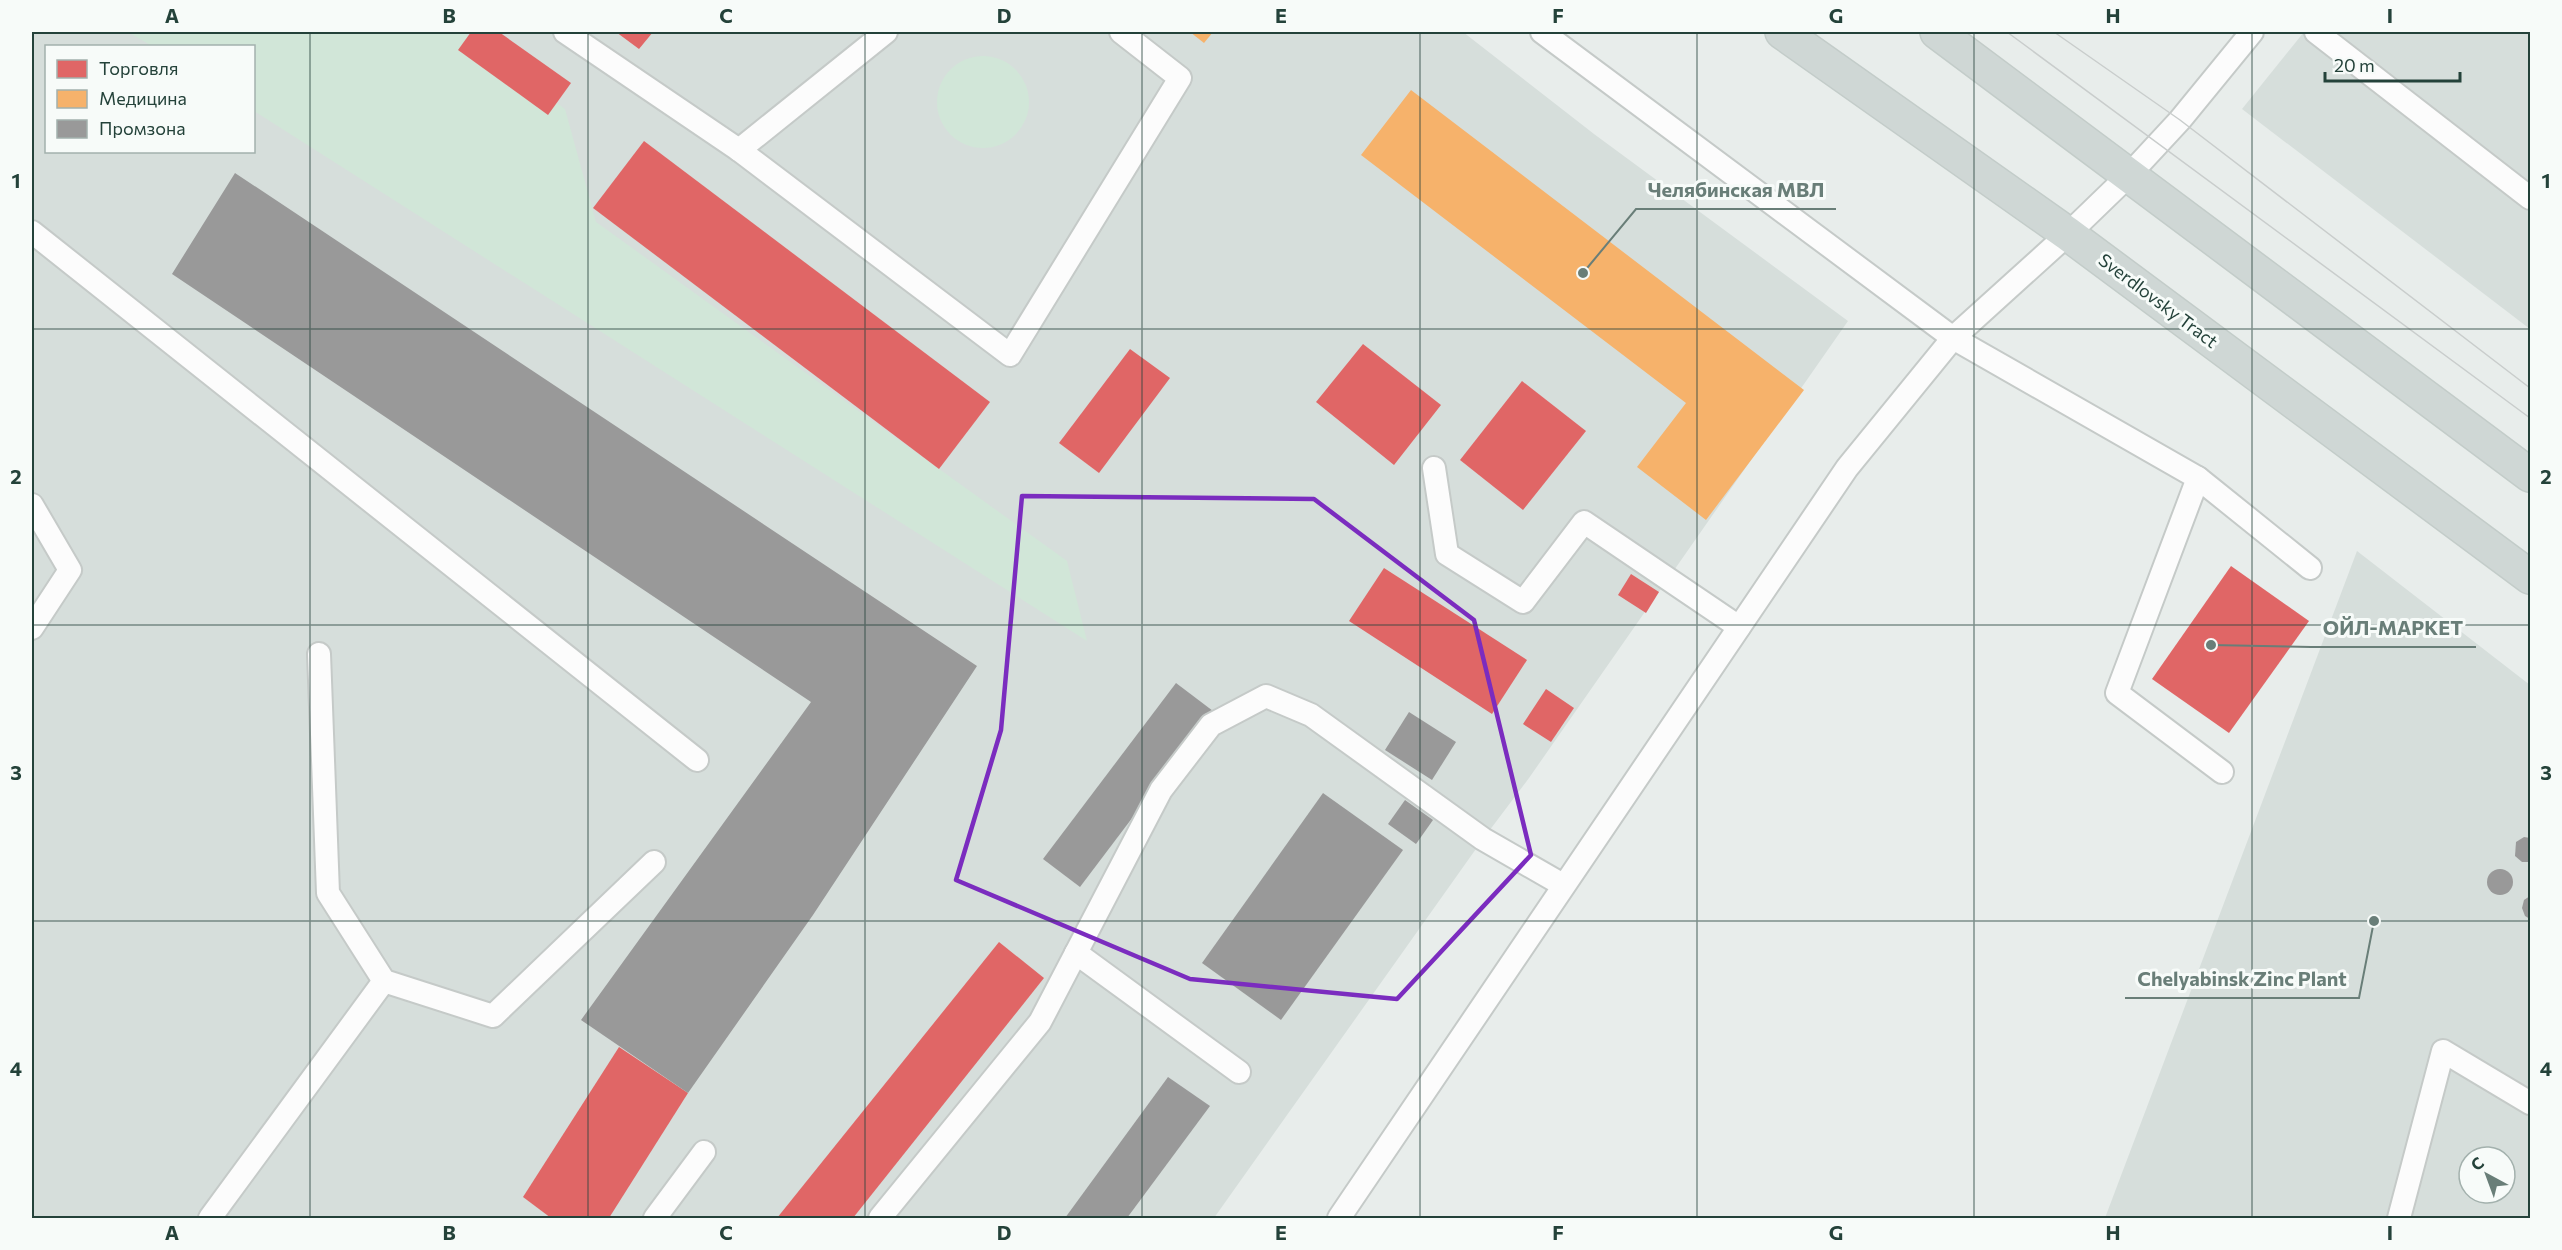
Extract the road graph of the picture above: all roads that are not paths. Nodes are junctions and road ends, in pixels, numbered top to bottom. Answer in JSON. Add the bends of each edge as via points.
{"nodes":[{"id":1,"x":565,"y":32,"type":"edge"},
{"id":2,"x":886,"y":32,"type":"edge"},
{"id":3,"x":1121,"y":32,"type":"edge"},
{"id":4,"x":1542,"y":32,"type":"edge"},
{"id":5,"x":1782,"y":32,"type":"edge"},
{"id":6,"x":1937,"y":32,"type":"edge"},
{"id":7,"x":2252,"y":32,"type":"edge"},
{"id":8,"x":2316,"y":32,"type":"edge"},
{"id":9,"x":740,"y":150,"type":"junction"},
{"id":10,"x":2129,"y":176,"type":"junction"},
{"id":11,"x":2530,"y":198,"type":"edge"},
{"id":12,"x":32,"y":232,"type":"edge"},
{"id":13,"x":2068,"y":234,"type":"junction"},
{"id":14,"x":1953,"y":338,"type":"junction"},
{"id":15,"x":1434,"y":468,"type":"dead end"},
{"id":16,"x":2530,"y":475,"type":"edge"},
{"id":17,"x":2198,"y":478,"type":"junction"},
{"id":18,"x":32,"y":505,"type":"edge"},
{"id":19,"x":2310,"y":568,"type":"dead end"},
{"id":20,"x":2530,"y":577,"type":"edge"},
{"id":21,"x":1739,"y":627,"type":"junction"},
{"id":22,"x":32,"y":628,"type":"edge"},
{"id":23,"x":319,"y":654,"type":"dead end"},
{"id":24,"x":698,"y":760,"type":"dead end"},
{"id":25,"x":2222,"y":772,"type":"dead end"},
{"id":26,"x":654,"y":862,"type":"dead end"},
{"id":27,"x":1563,"y":885,"type":"junction"},
{"id":28,"x":1076,"y":953,"type":"junction"},
{"id":29,"x":384,"y":981,"type":"junction"},
{"id":30,"x":1239,"y":1072,"type":"dead end"},
{"id":31,"x":2530,"y":1103,"type":"edge"},
{"id":32,"x":704,"y":1152,"type":"dead end"},
{"id":33,"x":210,"y":1218,"type":"edge"},
{"id":34,"x":655,"y":1218,"type":"edge"},
{"id":35,"x":880,"y":1218,"type":"edge"},
{"id":36,"x":1339,"y":1218,"type":"edge"},
{"id":37,"x":2398,"y":1218,"type":"edge"}],
"edges":[{"from":1,"to":9,"type":"lane"},
{"from":2,"to":9,"type":"lane"},
{"from":3,"to":9,"type":"lane","via":[[1180,78],[1010,355]]},
{"from":4,"to":14,"type":"lane"},
{"from":5,"to":13,"type":"main road","name":"Sverdlovsky Tract"},
{"from":6,"to":10,"type":"main road"},
{"from":7,"to":10,"type":"lane"},
{"from":8,"to":11,"type":"lane"},
{"from":10,"to":13,"type":"lane"},
{"from":10,"to":16,"type":"main road"},
{"from":12,"to":24,"type":"lane"},
{"from":13,"to":14,"type":"lane"},
{"from":13,"to":20,"type":"main road","name":"Sverdlovsky Tract"},
{"from":14,"to":17,"type":"lane"},
{"from":14,"to":21,"type":"lane","via":[[1847,468]]},
{"from":15,"to":21,"type":"lane","via":[[1447,554],[1523,602],[1584,522]]},
{"from":17,"to":19,"type":"lane"},
{"from":17,"to":25,"type":"lane","via":[[2117,693]]},
{"from":18,"to":22,"type":"lane","via":[[70,570]]},
{"from":21,"to":27,"type":"lane"},
{"from":23,"to":29,"type":"lane","via":[[328,893]]},
{"from":26,"to":29,"type":"lane","via":[[493,1016]]},
{"from":27,"to":28,"type":"lane","via":[[1483,838],[1311,715],[1266,696],[1211,725],[1161,790]]},
{"from":27,"to":36,"type":"lane"},
{"from":28,"to":30,"type":"lane"},
{"from":28,"to":35,"type":"lane","via":[[1040,1022]]},
{"from":29,"to":33,"type":"lane"},
{"from":31,"to":37,"type":"lane","via":[[2443,1051]]},
{"from":32,"to":34,"type":"lane"}]}
